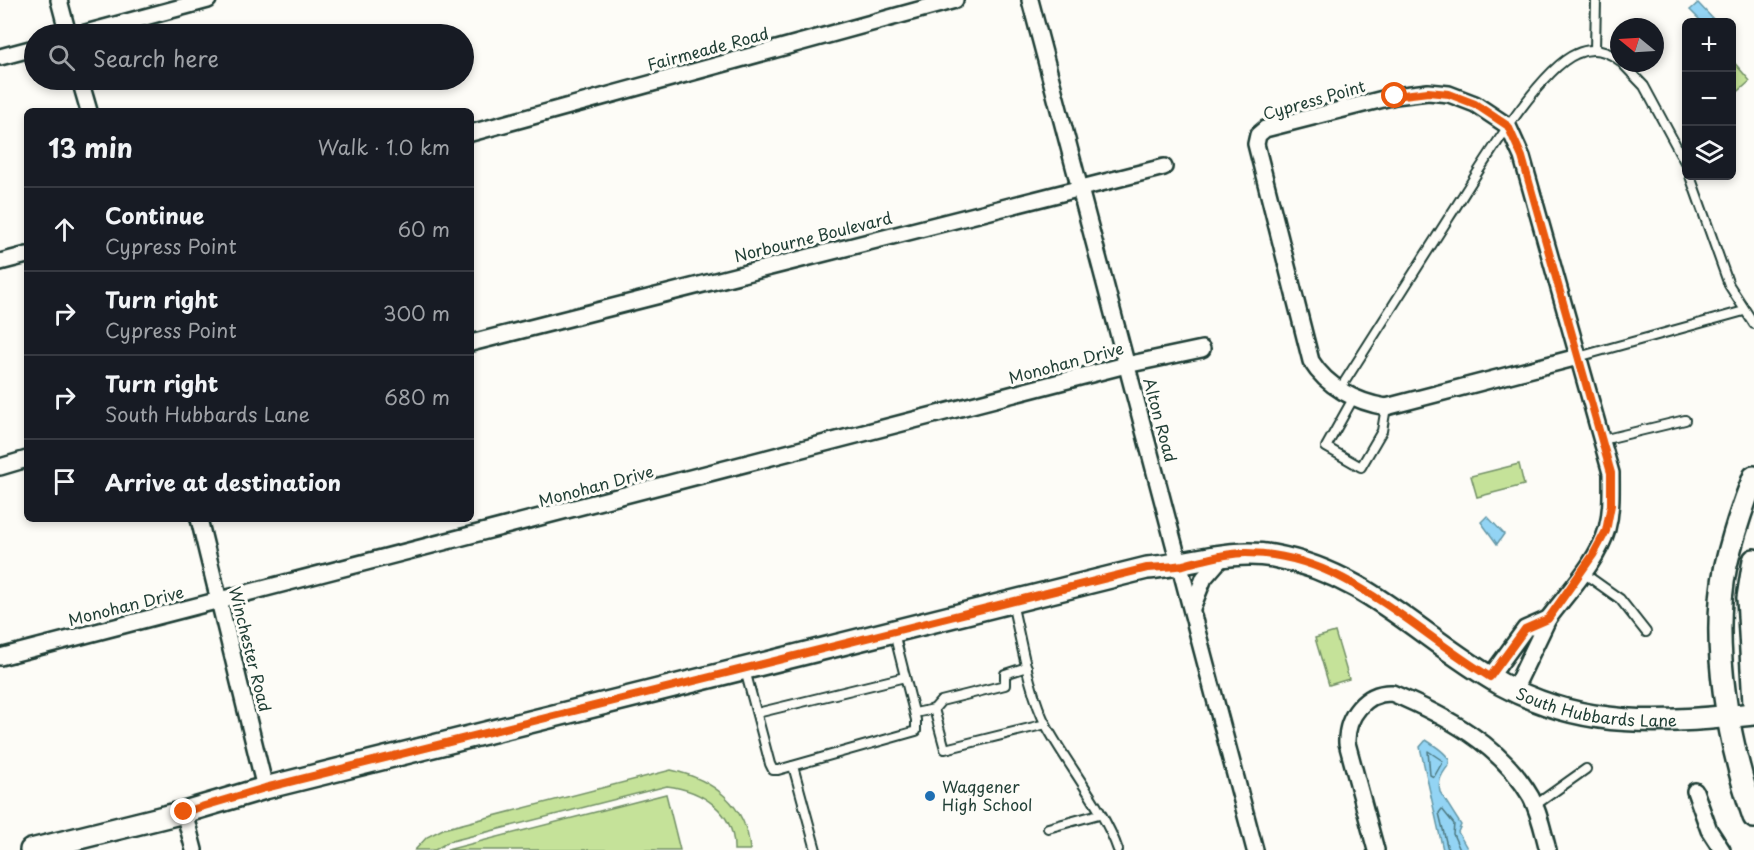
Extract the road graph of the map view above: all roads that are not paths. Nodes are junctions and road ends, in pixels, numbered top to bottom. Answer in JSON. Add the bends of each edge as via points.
{"nodes":[{"id":1,"x":59,"y":0,"type":"edge"},
{"id":2,"x":208,"y":0,"type":"edge"},
{"id":3,"x":955,"y":0,"type":"edge"},
{"id":4,"x":1030,"y":0,"type":"edge"},
{"id":5,"x":1596,"y":0,"type":"edge"},
{"id":6,"x":65,"y":24,"type":"edge"},
{"id":7,"x":119,"y":24,"type":"edge"},
{"id":8,"x":1595,"y":50,"type":"junction"},
{"id":9,"x":24,"y":51,"type":"edge"},
{"id":10,"x":1610,"y":55,"type":"edge"},
{"id":11,"x":0,"y":57,"type":"edge"},
{"id":12,"x":1631,"y":72,"type":"edge"},
{"id":13,"x":83,"y":90,"type":"edge"},
{"id":14,"x":88,"y":108,"type":"edge"},
{"id":15,"x":1508,"y":126,"type":"junction"},
{"id":16,"x":474,"y":132,"type":"edge"},
{"id":17,"x":1682,"y":157,"type":"edge"},
{"id":18,"x":1164,"y":167,"type":"dead end"},
{"id":19,"x":1691,"y":180,"type":"edge"},
{"id":20,"x":1079,"y":187,"type":"junction"},
{"id":21,"x":24,"y":256,"type":"edge"},
{"id":22,"x":0,"y":262,"type":"edge"},
{"id":23,"x":1744,"y":312,"type":"junction"},
{"id":24,"x":1754,"y":324,"type":"edge"},
{"id":25,"x":474,"y":342,"type":"edge"},
{"id":26,"x":1202,"y":349,"type":"dead end"},
{"id":27,"x":1578,"y":357,"type":"junction"},
{"id":28,"x":1126,"y":365,"type":"junction"},
{"id":29,"x":1347,"y":393,"type":"junction"},
{"id":30,"x":1386,"y":407,"type":"junction"},
{"id":31,"x":1685,"y":420,"type":"dead end"},
{"id":32,"x":1602,"y":440,"type":"junction"},
{"id":33,"x":24,"y":460,"type":"edge"},
{"id":34,"x":0,"y":466,"type":"edge"},
{"id":35,"x":1752,"y":488,"type":"edge"},
{"id":36,"x":200,"y":522,"type":"edge"},
{"id":37,"x":1224,"y":555,"type":"junction"},
{"id":38,"x":1754,"y":560,"type":"edge"},
{"id":39,"x":1180,"y":565,"type":"junction"},
{"id":40,"x":1582,"y":572,"type":"junction"},
{"id":41,"x":221,"y":602,"type":"junction"},
{"id":42,"x":1011,"y":602,"type":"junction"},
{"id":43,"x":1192,"y":608,"type":"junction"},
{"id":44,"x":1548,"y":619,"type":"junction"},
{"id":45,"x":894,"y":632,"type":"junction"},
{"id":46,"x":1646,"y":632,"type":"dead end"},
{"id":47,"x":0,"y":657,"type":"edge"},
{"id":48,"x":1027,"y":667,"type":"junction"},
{"id":49,"x":745,"y":669,"type":"junction"},
{"id":50,"x":905,"y":676,"type":"junction"},
{"id":51,"x":1490,"y":677,"type":"junction"},
{"id":52,"x":1514,"y":690,"type":"junction"},
{"id":53,"x":1754,"y":704,"type":"edge"},
{"id":54,"x":934,"y":709,"type":"junction"},
{"id":55,"x":757,"y":713,"type":"junction"},
{"id":56,"x":915,"y":713,"type":"junction"},
{"id":57,"x":1754,"y":714,"type":"edge"},
{"id":58,"x":1728,"y":717,"type":"junction"},
{"id":59,"x":1046,"y":724,"type":"junction"},
{"id":60,"x":793,"y":766,"type":"junction"},
{"id":61,"x":1586,"y":769,"type":"dead end"},
{"id":62,"x":265,"y":788,"type":"junction"},
{"id":63,"x":1695,"y":791,"type":"dead end"},
{"id":64,"x":1534,"y":806,"type":"junction"},
{"id":65,"x":184,"y":812,"type":"junction"},
{"id":66,"x":1099,"y":814,"type":"junction"},
{"id":67,"x":1754,"y":817,"type":"edge"},
{"id":68,"x":1048,"y":828,"type":"dead end"},
{"id":69,"x":31,"y":850,"type":"edge"},
{"id":70,"x":194,"y":850,"type":"edge"},
{"id":71,"x":816,"y":850,"type":"edge"},
{"id":72,"x":1118,"y":850,"type":"edge"},
{"id":73,"x":1255,"y":850,"type":"edge"},
{"id":74,"x":1376,"y":850,"type":"edge"},
{"id":75,"x":1548,"y":850,"type":"edge"},
{"id":76,"x":1722,"y":850,"type":"edge"}],
"edges":[{"from":1,"to":6,"type":"street"},
{"from":2,"to":7,"type":"street"},
{"from":3,"to":16,"type":"street","name":"Fairmeade Road"},
{"from":4,"to":20,"type":"street","name":"Alton Road"},
{"from":5,"to":8,"type":"lane"},
{"from":8,"to":10,"type":"lane"},
{"from":8,"to":15,"type":"lane","via":[[1574,54],[1544,81]]},
{"from":9,"to":11,"type":"street"},
{"from":12,"to":17,"type":"lane","via":[[1644,86]]},
{"from":13,"to":14,"type":"street"},
{"from":15,"to":27,"type":"street","via":[[1522,157]]},
{"from":15,"to":29,"type":"lane"},
{"from":15,"to":29,"type":"street","name":"Cypress Point","via":[[1475,104],[1449,94],[1428,92],[1265,129],[1258,135],[1256,144],[1311,361],[1325,381]]},
{"from":18,"to":20,"type":"street","name":"Norbourne Boulevard"},
{"from":19,"to":23,"type":"lane","via":[[1729,285]]},
{"from":20,"to":25,"type":"street","name":"Norbourne Boulevard"},
{"from":20,"to":28,"type":"street","name":"Alton Road"},
{"from":21,"to":22,"type":"street"},
{"from":23,"to":24,"type":"lane"},
{"from":23,"to":27,"type":"lane"},
{"from":26,"to":28,"type":"street","name":"Monohan Drive"},
{"from":27,"to":30,"type":"street"},
{"from":27,"to":32,"type":"street"},
{"from":28,"to":39,"type":"street","name":"Alton Road"},
{"from":28,"to":41,"type":"street","name":"Monohan Drive"},
{"from":29,"to":30,"type":"street","name":"Cypress Point","via":[[1368,404]]},
{"from":29,"to":30,"type":"lane","via":[[1326,447],[1361,467],[1382,431]]},
{"from":31,"to":32,"type":"lane"},
{"from":32,"to":40,"type":"street","via":[[1611,473],[1611,505],[1606,531]]},
{"from":33,"to":34,"type":"street"},
{"from":35,"to":58,"type":"street","via":[[1726,564],[1722,592],[1720,627]]},
{"from":36,"to":41,"type":"street","name":"Winchester Road"},
{"from":37,"to":39,"type":"street","name":"South Hubbards Lane"},
{"from":37,"to":43,"type":"street","via":[[1204,579]]},
{"from":37,"to":51,"type":"street","name":"South Hubbards Lane","via":[[1271,555],[1334,573],[1361,587]]},
{"from":38,"to":53,"type":"street","via":[[1748,598]]},
{"from":39,"to":42,"type":"street","name":"South Hubbards Lane","via":[[1147,568]]},
{"from":39,"to":43,"type":"street","name":"Alton Road"},
{"from":40,"to":44,"type":"street"},
{"from":40,"to":46,"type":"lane","via":[[1620,599]]},
{"from":41,"to":47,"type":"street","name":"Monohan Drive"},
{"from":41,"to":62,"type":"street","name":"Winchester Road"},
{"from":42,"to":45,"type":"street","name":"South Hubbards Lane"},
{"from":42,"to":48,"type":"lane"},
{"from":43,"to":73,"type":"street","name":"Alton Road"},
{"from":44,"to":51,"type":"street","via":[[1525,629]]},
{"from":44,"to":52,"type":"street"},
{"from":45,"to":49,"type":"street","name":"South Hubbards Lane"},
{"from":45,"to":50,"type":"lane"},
{"from":48,"to":54,"type":"lane","via":[[1005,674],[1005,685],[941,701]]},
{"from":48,"to":59,"type":"lane"},
{"from":49,"to":55,"type":"lane"},
{"from":49,"to":62,"type":"street","name":"South Hubbards Lane"},
{"from":50,"to":55,"type":"lane"},
{"from":50,"to":56,"type":"lane"},
{"from":51,"to":52,"type":"street","name":"South Hubbards Lane"},
{"from":52,"to":58,"type":"street","name":"South Hubbards Lane","via":[[1564,710],[1603,719],[1663,723]]},
{"from":54,"to":56,"type":"lane"},
{"from":54,"to":59,"type":"lane","via":[[945,749]]},
{"from":55,"to":60,"type":"lane","via":[[772,768]]},
{"from":56,"to":60,"type":"lane","via":[[914,734]]},
{"from":57,"to":58,"type":"street","name":"South Hubbards Lane"},
{"from":58,"to":67,"type":"street","via":[[1734,757]]},
{"from":59,"to":66,"type":"lane"},
{"from":60,"to":71,"type":"lane"},
{"from":61,"to":64,"type":"lane"},
{"from":62,"to":65,"type":"street","name":"South Hubbards Lane"},
{"from":63,"to":76,"type":"street","via":[[1709,830]]},
{"from":64,"to":74,"type":"street","via":[[1514,773],[1456,723],[1392,693],[1381,693],[1353,714],[1346,732]]},
{"from":64,"to":75,"type":"street"},
{"from":65,"to":69,"type":"street","name":"South Hubbards Lane"},
{"from":65,"to":70,"type":"street"},
{"from":66,"to":68,"type":"lane"},
{"from":66,"to":72,"type":"lane"}]}
